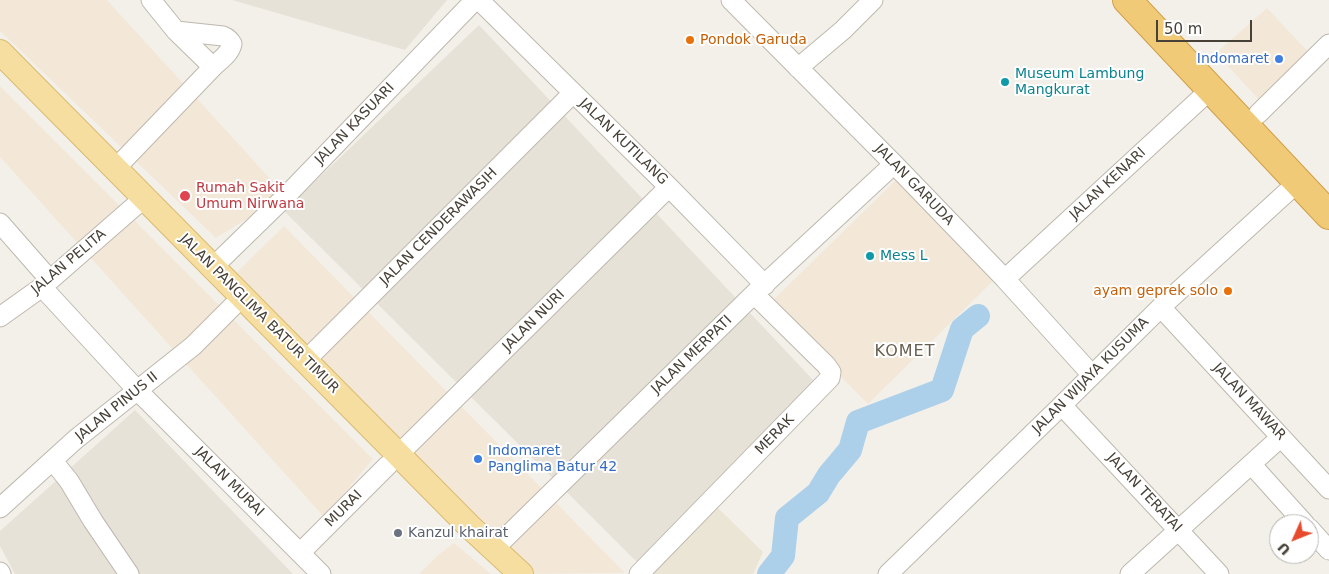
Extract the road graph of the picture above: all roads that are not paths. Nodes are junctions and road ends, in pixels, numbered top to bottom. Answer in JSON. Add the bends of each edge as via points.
{"nodes":[{"id":1,"x":151,"y":0,"type":"edge"},
{"id":2,"x":477,"y":0,"type":"edge"},
{"id":3,"x":731,"y":0,"type":"edge"},
{"id":4,"x":873,"y":0,"type":"edge"},
{"id":5,"x":1127,"y":0,"type":"edge"},
{"id":6,"x":1151,"y":10,"type":"edge"},
{"id":7,"x":176,"y":31,"type":"junction"},
{"id":8,"x":1329,"y":44,"type":"edge"},
{"id":9,"x":0,"y":52,"type":"edge"},
{"id":10,"x":213,"y":67,"type":"junction"},
{"id":11,"x":798,"y":68,"type":"junction"},
{"id":12,"x":0,"y":71,"type":"edge"},
{"id":13,"x":1211,"y":89,"type":"junction"},
{"id":14,"x":574,"y":93,"type":"junction"},
{"id":15,"x":1258,"y":114,"type":"junction"},
{"id":16,"x":894,"y":164,"type":"junction"},
{"id":17,"x":115,"y":169,"type":"junction"},
{"id":18,"x":1310,"y":186,"type":"edge"},
{"id":19,"x":669,"y":187,"type":"junction"},
{"id":20,"x":136,"y":205,"type":"junction"},
{"id":21,"x":1329,"y":214,"type":"edge"},
{"id":22,"x":0,"y":223,"type":"edge"},
{"id":23,"x":1232,"y":248,"type":"junction"},
{"id":24,"x":213,"y":268,"type":"junction"},
{"id":25,"x":1005,"y":279,"type":"junction"},
{"id":26,"x":46,"y":284,"type":"junction"},
{"id":27,"x":760,"y":290,"type":"junction"},
{"id":28,"x":233,"y":306,"type":"junction"},
{"id":29,"x":1168,"y":315,"type":"junction"},
{"id":30,"x":0,"y":317,"type":"edge"},
{"id":31,"x":305,"y":361,"type":"junction"},
{"id":32,"x":1092,"y":375,"type":"junction"},
{"id":33,"x":137,"y":390,"type":"junction"},
{"id":34,"x":330,"y":395,"type":"junction"},
{"id":35,"x":1068,"y":412,"type":"junction"},
{"id":36,"x":1281,"y":437,"type":"junction"},
{"id":37,"x":393,"y":460,"type":"junction"},
{"id":38,"x":53,"y":461,"type":"junction"},
{"id":39,"x":1251,"y":464,"type":"junction"},
{"id":40,"x":1329,"y":489,"type":"edge"},
{"id":41,"x":0,"y":508,"type":"edge"},
{"id":42,"x":1296,"y":514,"type":"edge"},
{"id":43,"x":948,"y":522,"type":"junction"},
{"id":44,"x":1178,"y":530,"type":"junction"},
{"id":45,"x":1319,"y":539,"type":"edge"},
{"id":46,"x":494,"y":549,"type":"junction"},
{"id":47,"x":1329,"y":550,"type":"edge"},
{"id":48,"x":300,"y":552,"type":"junction"},
{"id":49,"x":129,"y":574,"type":"edge"},
{"id":50,"x":321,"y":574,"type":"edge"},
{"id":51,"x":504,"y":574,"type":"edge"},
{"id":52,"x":521,"y":574,"type":"edge"},
{"id":53,"x":639,"y":574,"type":"edge"},
{"id":54,"x":888,"y":574,"type":"edge"},
{"id":55,"x":902,"y":574,"type":"edge"},
{"id":56,"x":1130,"y":574,"type":"edge"},
{"id":57,"x":1219,"y":574,"type":"edge"}],
"edges":[{"from":1,"to":7,"type":"street"},
{"from":2,"to":14,"type":"street","name":"JALAN KUTILANG"},
{"from":2,"to":24,"type":"street","name":"JALAN KASUARI"},
{"from":3,"to":11,"type":"street","name":"JALAN GARUDA"},
{"from":4,"to":11,"type":"street"},
{"from":5,"to":6,"type":"highway"},
{"from":6,"to":13,"type":"highway"},
{"from":6,"to":15,"type":"highway"},
{"from":7,"to":10,"type":"street"},
{"from":7,"to":10,"type":"street","via":[[228,38],[232,47]]},
{"from":8,"to":15,"type":"street"},
{"from":9,"to":17,"type":"main road","name":"JALAN PANGLIMA BATUR TIMUR"},
{"from":10,"to":17,"type":"street"},
{"from":11,"to":16,"type":"street","name":"JALAN GARUDA"},
{"from":12,"to":20,"type":"main road","name":"JALAN PANGLIMA BATUR TIMUR"},
{"from":13,"to":18,"type":"highway"},
{"from":13,"to":25,"type":"street","name":"JALAN KENARI"},
{"from":14,"to":19,"type":"street","name":"JALAN KUTILANG"},
{"from":14,"to":31,"type":"street","name":"JALAN CENDERAWASIH"},
{"from":15,"to":18,"type":"highway"},
{"from":16,"to":25,"type":"street","name":"JALAN GARUDA"},
{"from":16,"to":27,"type":"street","name":"JALAN MERPATI"},
{"from":17,"to":24,"type":"main road","name":"JALAN PANGLIMA BATUR TIMUR"},
{"from":18,"to":21,"type":"highway"},
{"from":18,"to":23,"type":"street","name":"JALAN WIJAYA KUSUMA"},
{"from":19,"to":27,"type":"street","name":"JALAN KUTILANG"},
{"from":19,"to":37,"type":"street","name":"JALAN NURI"},
{"from":20,"to":26,"type":"street","name":"JALAN PELITA"},
{"from":20,"to":28,"type":"main road","name":"JALAN PANGLIMA BATUR TIMUR"},
{"from":22,"to":26,"type":"street","name":"JALAN MURAI"},
{"from":23,"to":29,"type":"street","name":"JALAN WIJAYA KUSUMA"},
{"from":23,"to":32,"type":"street","name":"JALAN WIJAYA KUSUMA","via":[[1161,307]]},
{"from":24,"to":31,"type":"main road","name":"JALAN PANGLIMA BATUR TIMUR"},
{"from":25,"to":32,"type":"street","name":"JALAN GARUDA"},
{"from":26,"to":30,"type":"street","name":"JALAN PELITA"},
{"from":26,"to":33,"type":"street","name":"JALAN MURAI"},
{"from":27,"to":46,"type":"street","name":"JALAN MERPATI"},
{"from":27,"to":53,"type":"street","name":"MERAK","via":[[826,365],[831,372],[830,378]]},
{"from":28,"to":33,"type":"street","name":"JALAN PINUS II","via":[[193,346]]},
{"from":28,"to":34,"type":"main road","name":"JALAN PANGLIMA BATUR TIMUR"},
{"from":29,"to":35,"type":"street","name":"JALAN WIJAYA KUSUMA"},
{"from":29,"to":36,"type":"street","name":"JALAN MAWAR"},
{"from":31,"to":34,"type":"main road","name":"JALAN PANGLIMA BATUR TIMUR"},
{"from":32,"to":43,"type":"street","name":"JALAN WIJAYA KUSUMA"},
{"from":33,"to":38,"type":"street","name":"JALAN PINUS II"},
{"from":33,"to":48,"type":"street","name":"JALAN MURAI"},
{"from":34,"to":37,"type":"main road","name":"JALAN PANGLIMA BATUR TIMUR"},
{"from":35,"to":43,"type":"street","name":"JALAN WIJAYA KUSUMA"},
{"from":35,"to":44,"type":"street","name":"JALAN TERATAI"},
{"from":36,"to":39,"type":"street"},
{"from":36,"to":40,"type":"street","name":"JALAN MAWAR"},
{"from":37,"to":46,"type":"main road","name":"JALAN PANGLIMA BATUR TIMUR"},
{"from":37,"to":48,"type":"street","name":"MURAI"},
{"from":37,"to":51,"type":"main road","name":"JALAN PANGLIMA BATUR TIMUR","via":[[460,535]]},
{"from":38,"to":41,"type":"street","name":"JALAN PINUS II"},
{"from":38,"to":49,"type":"street"},
{"from":39,"to":42,"type":"street"},
{"from":39,"to":44,"type":"street"},
{"from":43,"to":54,"type":"street","name":"JALAN WIJAYA KUSUMA"},
{"from":43,"to":55,"type":"street","name":"JALAN WIJAYA KUSUMA"},
{"from":44,"to":56,"type":"street"},
{"from":44,"to":57,"type":"street","name":"JALAN TERATAI"},
{"from":45,"to":47,"type":"street"},
{"from":46,"to":52,"type":"main road","name":"JALAN PANGLIMA BATUR TIMUR"},
{"from":48,"to":50,"type":"street","name":"JALAN MURAI"}]}
